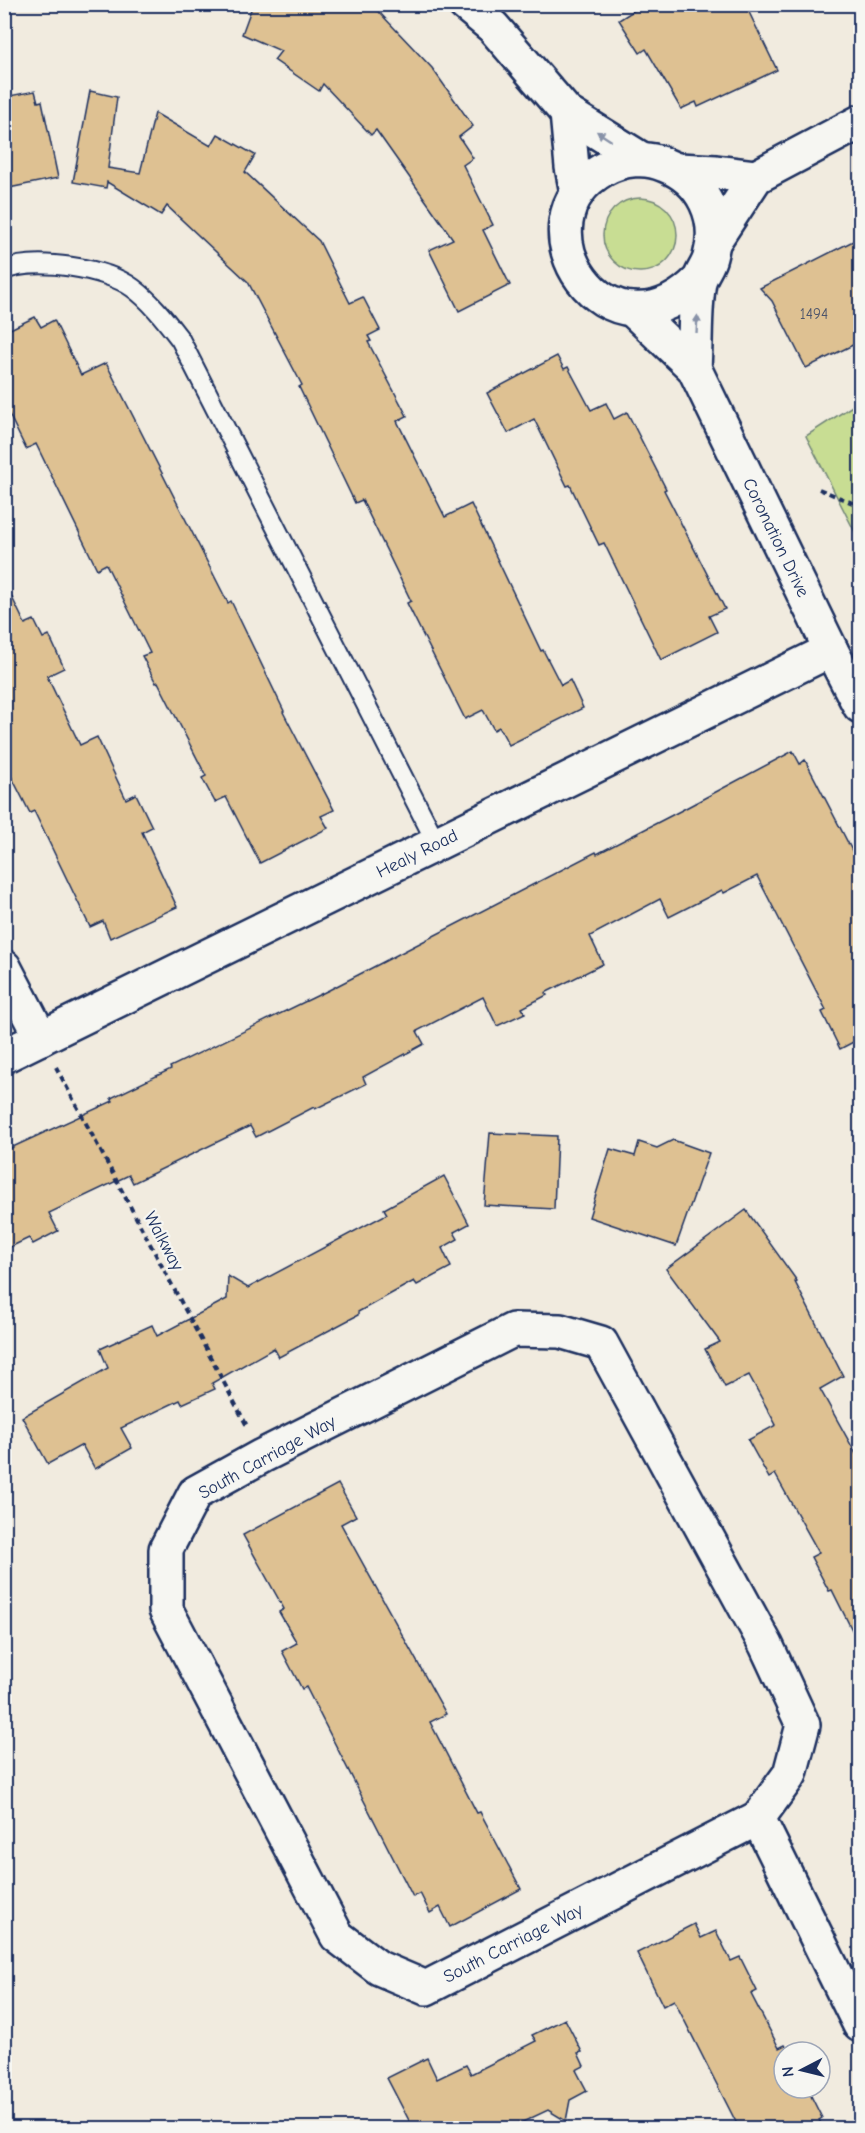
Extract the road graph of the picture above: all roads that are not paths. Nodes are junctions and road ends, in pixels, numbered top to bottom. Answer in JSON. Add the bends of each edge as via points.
{"nodes":[{"id":1,"x":465,"y":4,"type":"edge"},
{"id":2,"x":567,"y":113,"type":"junction"},
{"id":3,"x":861,"y":122,"type":"edge"},
{"id":4,"x":640,"y":159,"type":"junction"},
{"id":5,"x":679,"y":170,"type":"junction"},
{"id":6,"x":756,"y":177,"type":"junction"},
{"id":7,"x":577,"y":194,"type":"junction"},
{"id":8,"x":714,"y":241,"type":"junction"},
{"id":9,"x":4,"y":270,"type":"edge"},
{"id":10,"x":699,"y":280,"type":"junction"},
{"id":11,"x":632,"y":309,"type":"junction"},
{"id":12,"x":694,"y":368,"type":"junction"},
{"id":13,"x":831,"y":650,"type":"junction"},
{"id":14,"x":861,"y":706,"type":"edge"},
{"id":15,"x":437,"y":844,"type":"junction"},
{"id":16,"x":4,"y":967,"type":"edge"},
{"id":17,"x":41,"y":1038,"type":"junction"},
{"id":18,"x":4,"y":1056,"type":"edge"},
{"id":19,"x":758,"y":1818,"type":"junction"},
{"id":20,"x":861,"y":2025,"type":"edge"}],
"edges":[{"from":1,"to":2,"type":"street","via":[[493,27]]},
{"from":4,"to":2,"type":"street","one_way":true},
{"from":2,"to":7,"type":"street"},
{"from":3,"to":6,"type":"street"},
{"from":4,"to":5,"type":"street"},
{"from":4,"to":7,"type":"street","via":[[604,168]]},
{"from":5,"to":6,"type":"street"},
{"from":5,"to":8,"type":"street","via":[[706,201],[713,220]]},
{"from":6,"to":8,"type":"street"},
{"from":7,"to":11,"type":"street","via":[[566,229],[572,266],[597,295]]},
{"from":8,"to":10,"type":"street","via":[[710,261]]},
{"from":9,"to":15,"type":"lane","via":[[57,264],[101,273],[132,287],[180,339]]},
{"from":10,"to":11,"type":"street","via":[[670,303]]},
{"from":12,"to":10,"type":"street","name":"Coronation Drive","one_way":true},
{"from":11,"to":12,"type":"street","name":"Coronation Drive"},
{"from":12,"to":13,"type":"street","name":"Coronation Drive"},
{"from":13,"to":14,"type":"street","name":"Coronation Drive"},
{"from":13,"to":15,"type":"street","name":"Healy Road"},
{"from":15,"to":17,"type":"street","name":"Healy Road"},
{"from":16,"to":17,"type":"street"},
{"from":17,"to":18,"type":"street","name":"Healy Road"},
{"from":19,"to":19,"type":"street","name":"South Carriage Way","via":[[790,1774],[803,1725],[766,1645],[601,1343],[560,1331],[513,1330],[195,1493],[166,1549],[166,1610],[337,1936],[379,1968],[426,1988]]},
{"from":19,"to":20,"type":"street"}]}
